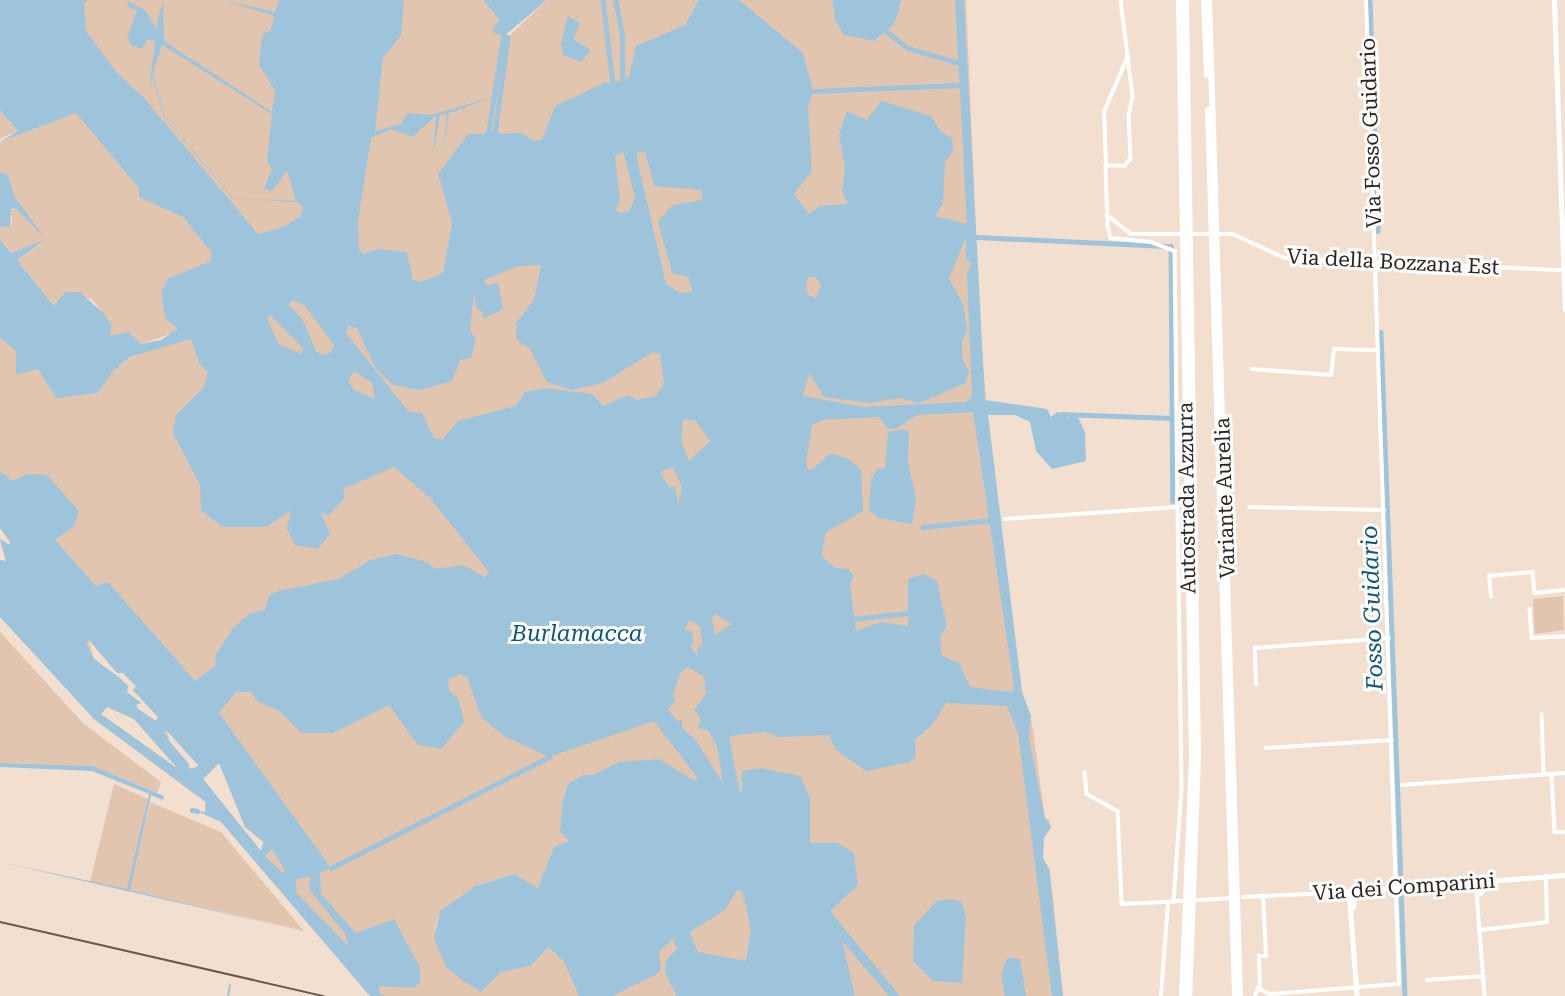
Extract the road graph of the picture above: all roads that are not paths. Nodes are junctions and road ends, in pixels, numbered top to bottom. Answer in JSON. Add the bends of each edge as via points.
{"nodes":[{"id":1,"x":1121,"y":0,"type":"edge"},
{"id":2,"x":1179,"y":0,"type":"edge"},
{"id":3,"x":1185,"y":0,"type":"edge"},
{"id":4,"x":1207,"y":0,"type":"edge"},
{"id":5,"x":1366,"y":0,"type":"edge"},
{"id":6,"x":1554,"y":0,"type":"edge"},
{"id":7,"x":1128,"y":56,"type":"junction"},
{"id":8,"x":1106,"y":166,"type":"junction"},
{"id":9,"x":1107,"y":215,"type":"junction"},
{"id":10,"x":1375,"y":265,"type":"junction"},
{"id":11,"x":1564,"y":270,"type":"edge"},
{"id":12,"x":1565,"y":309,"type":"edge"},
{"id":13,"x":1378,"y":350,"type":"junction"},
{"id":14,"x":1252,"y":369,"type":"dead end"},
{"id":15,"x":1178,"y":507,"type":"junction"},
{"id":16,"x":1249,"y":507,"type":"dead end"},
{"id":17,"x":1384,"y":510,"type":"junction"},
{"id":18,"x":1005,"y":519,"type":"dead end"},
{"id":19,"x":1565,"y":590,"type":"edge"},
{"id":20,"x":1491,"y":597,"type":"dead end"},
{"id":21,"x":1530,"y":609,"type":"dead end"},
{"id":22,"x":1565,"y":636,"type":"edge"},
{"id":23,"x":1389,"y":638,"type":"junction"},
{"id":24,"x":1256,"y":685,"type":"dead end"},
{"id":25,"x":1542,"y":713,"type":"dead end"},
{"id":26,"x":1392,"y":740,"type":"junction"},
{"id":27,"x":1266,"y":748,"type":"dead end"},
{"id":28,"x":1085,"y":772,"type":"dead end"},
{"id":29,"x":1565,"y":773,"type":"edge"},
{"id":30,"x":1552,"y":774,"type":"junction"},
{"id":31,"x":1545,"y":775,"type":"junction"},
{"id":32,"x":1402,"y":785,"type":"dead end"},
{"id":33,"x":1565,"y":832,"type":"edge"},
{"id":34,"x":1565,"y":875,"type":"edge"},
{"id":35,"x":1546,"y":877,"type":"junction"},
{"id":36,"x":1476,"y":881,"type":"junction"},
{"id":37,"x":1491,"y":881,"type":"junction"},
{"id":38,"x":1396,"y":887,"type":"junction"},
{"id":39,"x":1365,"y":890,"type":"junction"},
{"id":40,"x":1352,"y":891,"type":"junction"},
{"id":41,"x":1331,"y":892,"type":"junction"},
{"id":42,"x":1263,"y":896,"type":"junction"},
{"id":43,"x":1243,"y":897,"type":"dead end"},
{"id":44,"x":1480,"y":897,"type":"junction"},
{"id":45,"x":1231,"y":898,"type":"dead end"},
{"id":46,"x":1356,"y":899,"type":"junction"},
{"id":47,"x":1196,"y":900,"type":"dead end"},
{"id":48,"x":1183,"y":901,"type":"dead end"},
{"id":49,"x":1168,"y":902,"type":"junction"},
{"id":50,"x":1174,"y":902,"type":"junction"},
{"id":51,"x":1350,"y":903,"type":"junction"},
{"id":52,"x":1353,"y":909,"type":"junction"},
{"id":53,"x":1481,"y":930,"type":"junction"},
{"id":54,"x":1484,"y":976,"type":"junction"},
{"id":55,"x":1427,"y":980,"type":"dead end"},
{"id":56,"x":1260,"y":988,"type":"junction"},
{"id":57,"x":1357,"y":988,"type":"junction"},
{"id":58,"x":1237,"y":992,"type":"edge"},
{"id":59,"x":1269,"y":995,"type":"edge"},
{"id":60,"x":1161,"y":996,"type":"edge"},
{"id":61,"x":1182,"y":996,"type":"edge"},
{"id":62,"x":1188,"y":996,"type":"edge"},
{"id":63,"x":1255,"y":996,"type":"edge"},
{"id":64,"x":1357,"y":996,"type":"edge"},
{"id":65,"x":1485,"y":996,"type":"edge"}],
"edges":[{"from":1,"to":7,"type":"street"},
{"from":2,"to":61,"type":"highway","name":"Autostrada Azzurra","via":[[1192,757]]},
{"from":3,"to":62,"type":"highway","name":"Autostrada Azzurra","via":[[1197,756]]},
{"from":4,"to":58,"type":"highway","name":"Variante Aurelia"},
{"from":5,"to":10,"type":"street","name":"Via Fosso Guidario"},
{"from":6,"to":11,"type":"main road"},
{"from":7,"to":8,"type":"street","via":[[1104,112]]},
{"from":7,"to":8,"type":"street","via":[[1133,96],[1131,159],[1125,166]]},
{"from":8,"to":9,"type":"street"},
{"from":9,"to":10,"type":"street","name":"Via della Bozzana Est","via":[[1131,234],[1233,234],[1285,258]]},
{"from":9,"to":15,"type":"street","via":[[1111,238],[1171,249]]},
{"from":10,"to":11,"type":"street","name":"Via della Bozzana Est"},
{"from":10,"to":13,"type":"street","name":"Via Fosso Guidario"},
{"from":11,"to":12,"type":"main road"},
{"from":13,"to":14,"type":"street","via":[[1336,347],[1331,375]]},
{"from":13,"to":17,"type":"street","name":"Via Fosso Guidario"},
{"from":15,"to":18,"type":"street"},
{"from":15,"to":50,"type":"street","via":[[1182,788]]},
{"from":16,"to":17,"type":"street"},
{"from":17,"to":23,"type":"street","name":"Via Fosso Guidario"},
{"from":19,"to":20,"type":"street","via":[[1535,593],[1533,572],[1489,576]]},
{"from":21,"to":22,"type":"street","via":[[1532,638]]},
{"from":23,"to":24,"type":"street","via":[[1255,648]]},
{"from":23,"to":26,"type":"street","name":"Via Fosso Guidario"},
{"from":25,"to":31,"type":"street"},
{"from":26,"to":27,"type":"street"},
{"from":26,"to":38,"type":"street","name":"Via Fosso Guidario"},
{"from":28,"to":49,"type":"street","via":[[1087,794],[1118,811],[1122,904]]},
{"from":29,"to":30,"type":"street"},
{"from":30,"to":31,"type":"street"},
{"from":30,"to":33,"type":"street","via":[[1555,832]]},
{"from":31,"to":32,"type":"street"},
{"from":34,"to":35,"type":"street","name":"Via dei Comparini"},
{"from":35,"to":37,"type":"street","name":"Via dei Comparini"},
{"from":35,"to":53,"type":"street","via":[[1547,922]]},
{"from":36,"to":37,"type":"street","name":"Via dei Comparini"},
{"from":36,"to":38,"type":"street","name":"Via dei Comparini"},
{"from":36,"to":44,"type":"street"},
{"from":37,"to":44,"type":"street"},
{"from":38,"to":39,"type":"street","name":"Via dei Comparini"},
{"from":38,"to":57,"type":"street","name":"Via Fosso Guidario","via":[[1399,985]]},
{"from":39,"to":40,"type":"street","name":"Via dei Comparini"},
{"from":39,"to":46,"type":"street"},
{"from":40,"to":41,"type":"street","name":"Via dei Comparini"},
{"from":40,"to":46,"type":"street"},
{"from":40,"to":51,"type":"street"},
{"from":41,"to":42,"type":"street","name":"Via dei Comparini"},
{"from":41,"to":51,"type":"street"},
{"from":42,"to":43,"type":"street","name":"Via dei Comparini"},
{"from":42,"to":56,"type":"street","via":[[1266,956],[1259,956]]},
{"from":44,"to":53,"type":"street"},
{"from":45,"to":47,"type":"street"},
{"from":46,"to":52,"type":"street"},
{"from":48,"to":50,"type":"street"},
{"from":49,"to":50,"type":"street"},
{"from":49,"to":60,"type":"street"},
{"from":51,"to":52,"type":"street"},
{"from":52,"to":57,"type":"street"},
{"from":53,"to":54,"type":"street"},
{"from":54,"to":55,"type":"street"},
{"from":54,"to":65,"type":"street"},
{"from":56,"to":59,"type":"street"},
{"from":56,"to":63,"type":"street"},
{"from":57,"to":59,"type":"street"},
{"from":57,"to":64,"type":"street"}]}
